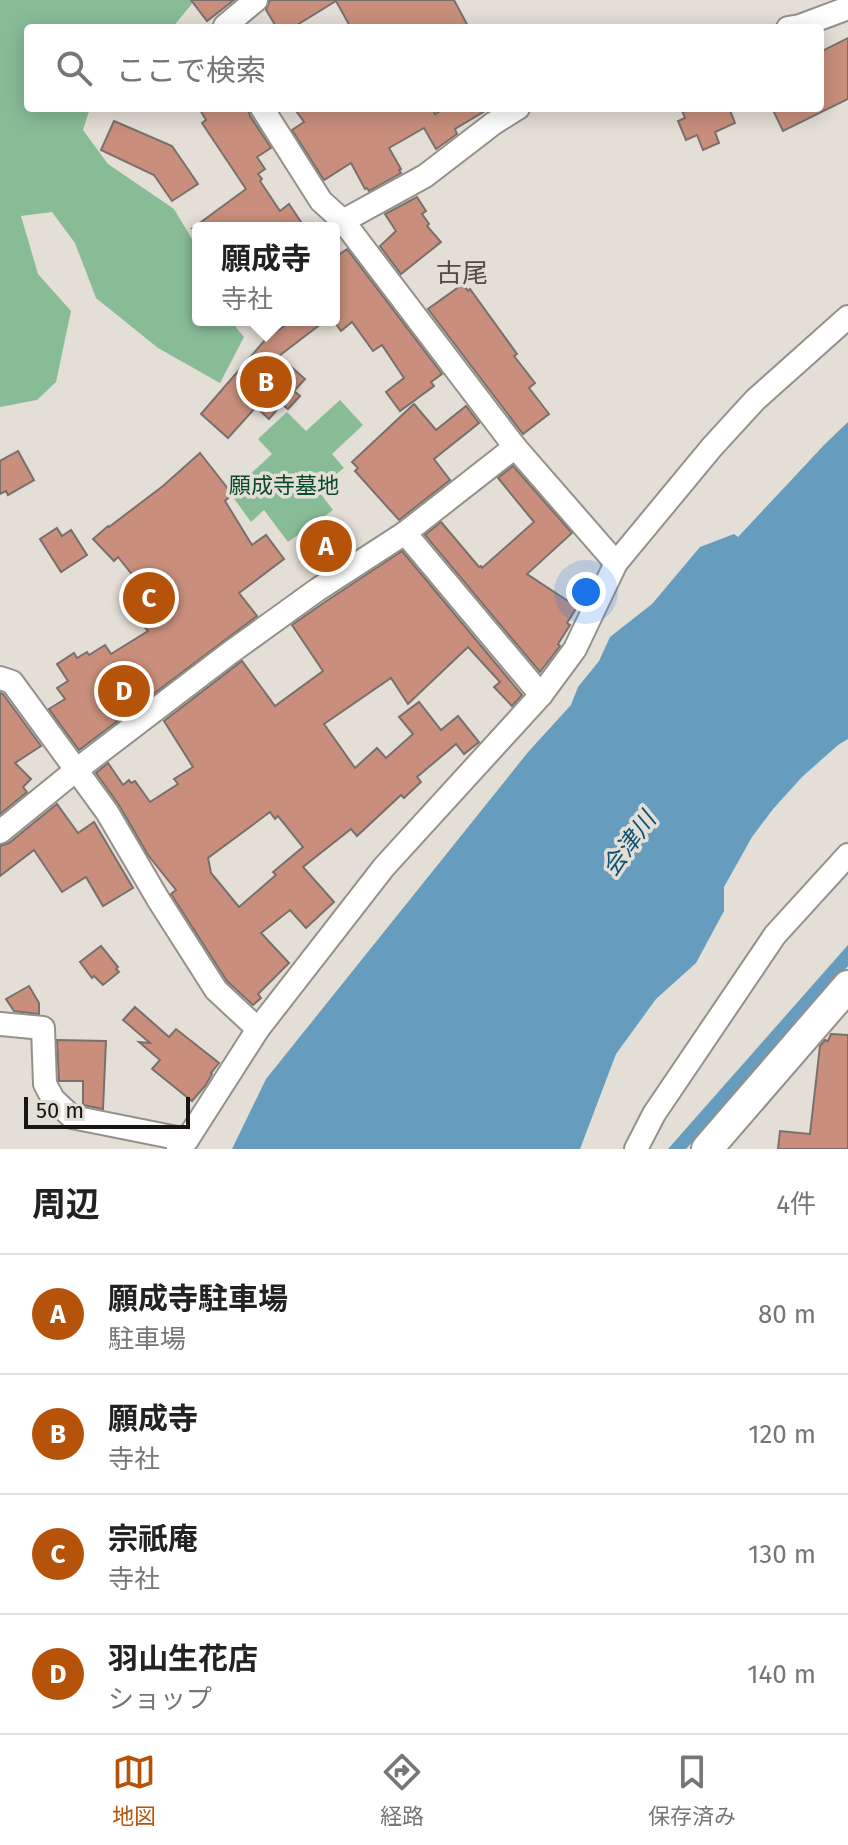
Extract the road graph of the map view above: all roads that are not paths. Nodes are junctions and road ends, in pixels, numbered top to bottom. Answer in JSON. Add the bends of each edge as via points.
{"nodes":[{"id":1,"x":256,"y":0,"type":"edge"},
{"id":2,"x":848,"y":8,"type":"edge"},
{"id":3,"x":227,"y":24,"type":"edge"},
{"id":4,"x":800,"y":24,"type":"edge"},
{"id":5,"x":265,"y":112,"type":"edge"},
{"id":6,"x":512,"y":112,"type":"edge"},
{"id":7,"x":343,"y":221,"type":"junction"},
{"id":8,"x":848,"y":317,"type":"edge"},
{"id":9,"x":515,"y":447,"type":"junction"},
{"id":10,"x":405,"y":533,"type":"junction"},
{"id":11,"x":616,"y":563,"type":"junction"},
{"id":12,"x":0,"y":678,"type":"edge"},
{"id":13,"x":541,"y":695,"type":"junction"},
{"id":14,"x":75,"y":771,"type":"junction"},
{"id":15,"x":0,"y":832,"type":"edge"},
{"id":16,"x":848,"y":855,"type":"edge"},
{"id":17,"x":848,"y":986,"type":"edge"},
{"id":18,"x":837,"y":1013,"type":"edge"},
{"id":19,"x":0,"y":1024,"type":"edge"},
{"id":20,"x":258,"y":1029,"type":"junction"},
{"id":21,"x":183,"y":1144,"type":"edge"},
{"id":22,"x":636,"y":1149,"type":"edge"},
{"id":23,"x":707,"y":1149,"type":"edge"}],
"edges":[{"from":1,"to":3,"type":"street"},
{"from":2,"to":4,"type":"street"},
{"from":5,"to":7,"type":"street","via":[[321,201]]},
{"from":6,"to":7,"type":"street","via":[[425,176]]},
{"from":7,"to":9,"type":"street"},
{"from":8,"to":11,"type":"street","via":[[755,400]]},
{"from":9,"to":10,"type":"street"},
{"from":9,"to":11,"type":"street"},
{"from":10,"to":13,"type":"street"},
{"from":10,"to":14,"type":"street","via":[[231,652]]},
{"from":11,"to":13,"type":"street","via":[[575,649]]},
{"from":12,"to":14,"type":"street","via":[[12,682]]},
{"from":13,"to":20,"type":"street","via":[[384,867]]},
{"from":14,"to":15,"type":"street"},
{"from":14,"to":20,"type":"street","via":[[107,812],[216,990]]},
{"from":16,"to":22,"type":"street","via":[[775,935]]},
{"from":17,"to":18,"type":"street"},
{"from":18,"to":23,"type":"street"},
{"from":19,"to":21,"type":"street","via":[[43,1028],[45,1084],[72,1117]]},
{"from":20,"to":21,"type":"street"}]}
